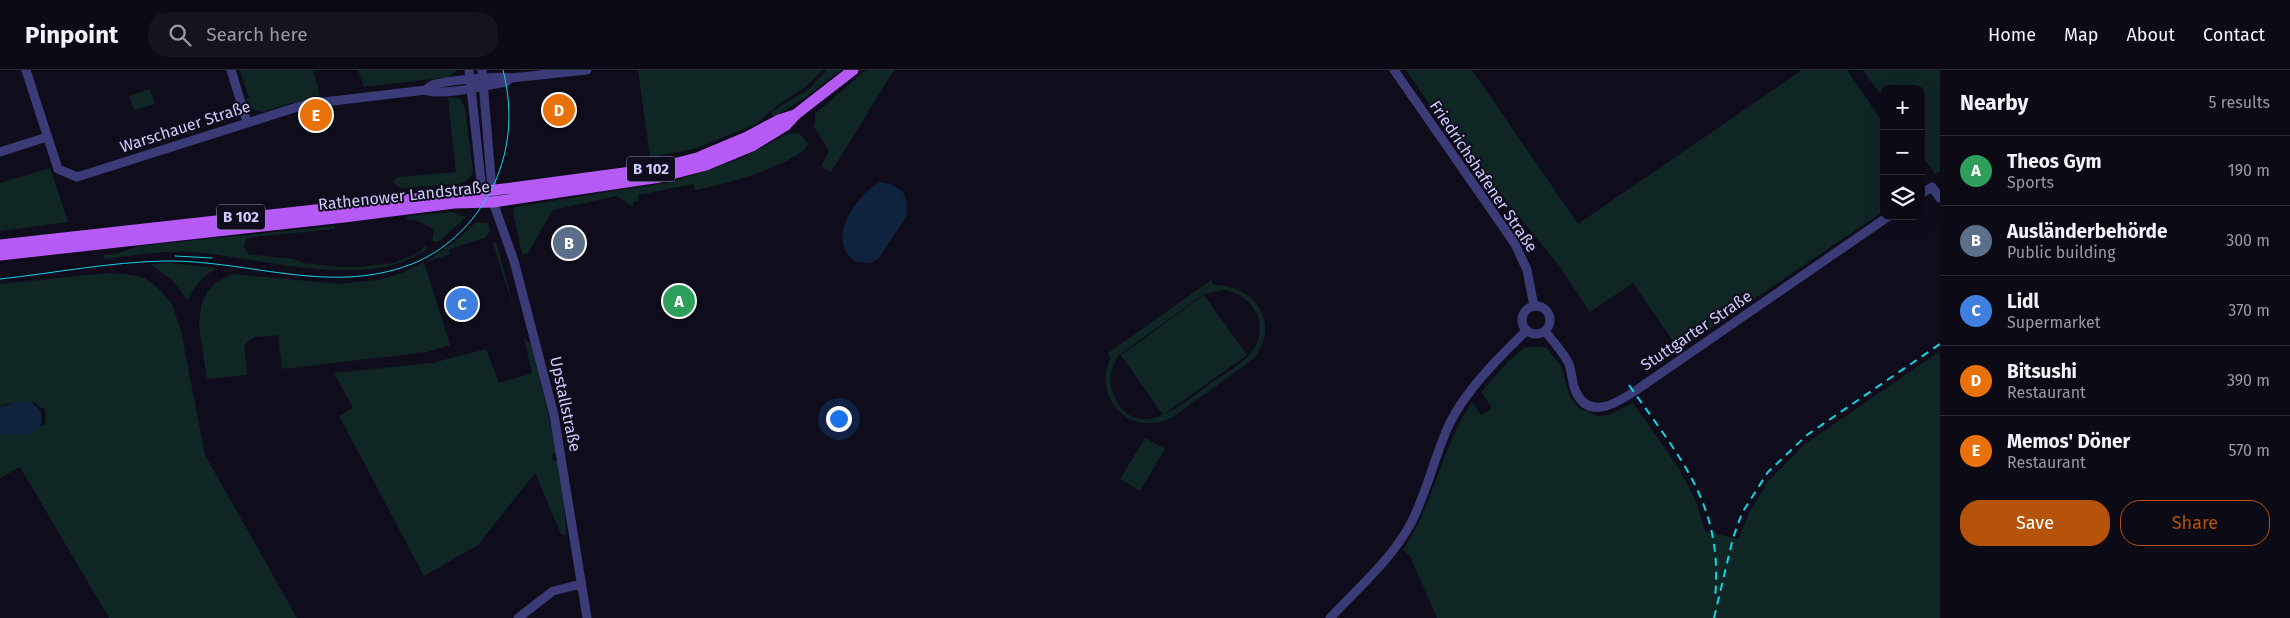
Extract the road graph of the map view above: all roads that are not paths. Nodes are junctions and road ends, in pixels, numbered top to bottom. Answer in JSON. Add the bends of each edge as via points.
{"nodes":[{"id":1,"x":26,"y":70,"type":"edge"},
{"id":2,"x":231,"y":70,"type":"edge"},
{"id":3,"x":469,"y":70,"type":"edge"},
{"id":4,"x":587,"y":70,"type":"edge"},
{"id":5,"x":853,"y":70,"type":"edge"},
{"id":6,"x":1394,"y":70,"type":"edge"},
{"id":7,"x":482,"y":78,"type":"edge"},
{"id":8,"x":471,"y":84,"type":"junction"},
{"id":9,"x":795,"y":115,"type":"junction"},
{"id":10,"x":248,"y":122,"type":"junction"},
{"id":11,"x":47,"y":137,"type":"junction"},
{"id":12,"x":0,"y":152,"type":"edge"},
{"id":13,"x":1936,"y":184,"type":"edge"},
{"id":14,"x":487,"y":190,"type":"junction"},
{"id":15,"x":1925,"y":191,"type":"edge"},
{"id":16,"x":1940,"y":198,"type":"edge"},
{"id":17,"x":493,"y":202,"type":"junction"},
{"id":18,"x":1883,"y":220,"type":"edge"},
{"id":19,"x":0,"y":244,"type":"edge"},
{"id":20,"x":0,"y":255,"type":"edge"},
{"id":21,"x":1534,"y":306,"type":"junction"},
{"id":22,"x":1527,"y":330,"type":"junction"},
{"id":23,"x":1545,"y":331,"type":"junction"},
{"id":24,"x":581,"y":584,"type":"junction"},
{"id":25,"x":518,"y":618,"type":"edge"},
{"id":26,"x":587,"y":618,"type":"edge"},
{"id":27,"x":1330,"y":618,"type":"edge"}],
"edges":[{"from":1,"to":11,"type":"street","name":"Warschauer Straße"},
{"from":2,"to":10,"type":"street"},
{"from":3,"to":8,"type":"street"},
{"from":4,"to":7,"type":"street","name":"Warschauer Straße","via":[[511,78],[506,82]]},
{"from":5,"to":9,"type":"main road","name":"Rathenower Landstraße","number":"B 102"},
{"from":6,"to":21,"type":"street","name":"Friedrichshafener Straße","via":[[1515,244],[1527,270]]},
{"from":7,"to":8,"type":"street","name":"Warschauer Straße"},
{"from":7,"to":14,"type":"street"},
{"from":8,"to":10,"type":"street","name":"Warschauer Straße","via":[[433,93],[426,90],[307,104]]},
{"from":8,"to":14,"type":"street"},
{"from":9,"to":14,"type":"main road","name":"Rathenower Landstraße","number":"B 102","via":[[726,147],[688,160],[626,173]]},
{"from":9,"to":17,"type":"main road","name":"Rathenower Landstraße","number":"B 102","via":[[780,130],[752,146],[697,167],[660,177]]},
{"from":10,"to":11,"type":"street","name":"Warschauer Straße","via":[[77,176],[58,169]]},
{"from":11,"to":12,"type":"street"},
{"from":13,"to":15,"type":"street"},
{"from":13,"to":16,"type":"street"},
{"from":14,"to":17,"type":"street","name":"Upstallstraße"},
{"from":14,"to":19,"type":"main road","name":"Rathenower Landstraße","number":"B 102"},
{"from":17,"to":20,"type":"main road","name":"Rathenower Landstraße","number":"B 102","via":[[454,203]]},
{"from":17,"to":24,"type":"street","name":"Upstallstraße","via":[[514,261],[554,415]]},
{"from":18,"to":23,"type":"street","name":"Stuttgarter Straße","via":[[1609,406],[1592,407],[1580,398],[1573,386],[1568,362]]},
{"from":21,"to":22,"type":"street","via":[[1523,316]]},
{"from":21,"to":23,"type":"street","via":[[1543,308],[1549,315],[1550,324]]},
{"from":22,"to":23,"type":"street","via":[[1536,334]]},
{"from":22,"to":27,"type":"street","via":[[1458,409],[1440,445],[1420,502],[1397,545]]},
{"from":24,"to":25,"type":"street","via":[[553,591]]},
{"from":24,"to":26,"type":"street","name":"Upstallstraße"}]}
